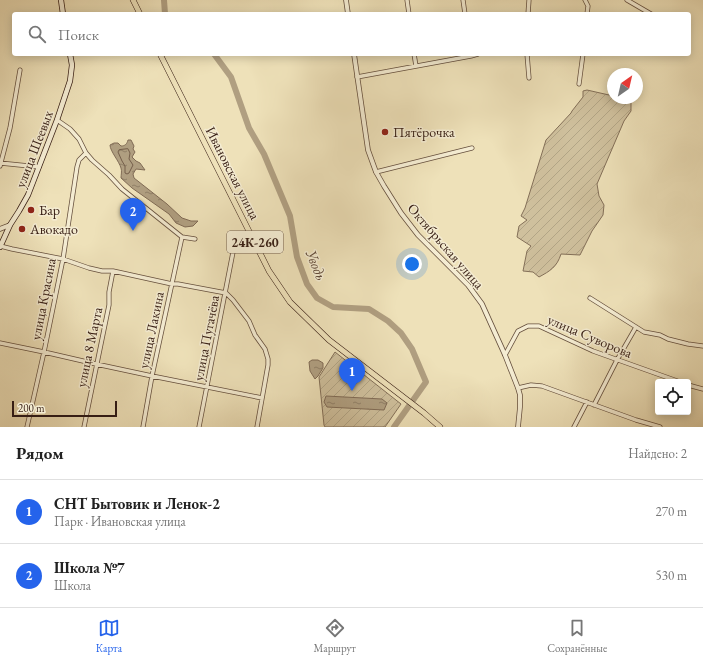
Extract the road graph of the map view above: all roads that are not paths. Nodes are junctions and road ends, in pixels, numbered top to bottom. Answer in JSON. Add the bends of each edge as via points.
{"nodes":[{"id":1,"x":61,"y":0,"type":"edge"},
{"id":2,"x":133,"y":0,"type":"edge"},
{"id":3,"x":346,"y":0,"type":"edge"},
{"id":4,"x":407,"y":0,"type":"edge"},
{"id":5,"x":463,"y":0,"type":"edge"},
{"id":6,"x":529,"y":0,"type":"edge"},
{"id":7,"x":585,"y":0,"type":"edge"},
{"id":8,"x":627,"y":0,"type":"edge"},
{"id":9,"x":63,"y":12,"type":"edge"},
{"id":10,"x":139,"y":12,"type":"edge"},
{"id":11,"x":348,"y":12,"type":"edge"},
{"id":12,"x":409,"y":12,"type":"edge"},
{"id":13,"x":465,"y":12,"type":"edge"},
{"id":14,"x":528,"y":12,"type":"edge"},
{"id":15,"x":587,"y":12,"type":"edge"},
{"id":16,"x":648,"y":12,"type":"edge"},
{"id":17,"x":70,"y":56,"type":"edge"},
{"id":18,"x":161,"y":56,"type":"edge"},
{"id":19,"x":354,"y":56,"type":"edge"},
{"id":20,"x":414,"y":56,"type":"edge"},
{"id":21,"x":466,"y":56,"type":"edge"},
{"id":22,"x":527,"y":56,"type":"edge"},
{"id":23,"x":582,"y":56,"type":"edge"},
{"id":24,"x":416,"y":66,"type":"junction"},
{"id":25,"x":20,"y":70,"type":"dead end"},
{"id":26,"x":357,"y":77,"type":"junction"},
{"id":27,"x":528,"y":78,"type":"dead end"},
{"id":28,"x":579,"y":84,"type":"dead end"},
{"id":29,"x":57,"y":120,"type":"junction"},
{"id":30,"x":472,"y":148,"type":"dead end"},
{"id":31,"x":86,"y":153,"type":"junction"},
{"id":32,"x":0,"y":164,"type":"edge"},
{"id":33,"x":39,"y":168,"type":"junction"},
{"id":34,"x":376,"y":172,"type":"junction"},
{"id":35,"x":10,"y":225,"type":"junction"},
{"id":36,"x":0,"y":228,"type":"edge"},
{"id":37,"x":182,"y":237,"type":"junction"},
{"id":38,"x":195,"y":239,"type":"dead end"},
{"id":39,"x":0,"y":246,"type":"edge"},
{"id":40,"x":233,"y":252,"type":"dead end"},
{"id":41,"x":63,"y":259,"type":"junction"},
{"id":42,"x":113,"y":271,"type":"junction"},
{"id":43,"x":172,"y":284,"type":"junction"},
{"id":44,"x":226,"y":293,"type":"junction"},
{"id":45,"x":590,"y":298,"type":"dead end"},
{"id":46,"x":636,"y":327,"type":"junction"},
{"id":47,"x":0,"y":343,"type":"edge"},
{"id":48,"x":703,"y":346,"type":"edge"},
{"id":49,"x":44,"y":352,"type":"junction"},
{"id":50,"x":505,"y":355,"type":"junction"},
{"id":51,"x":617,"y":360,"type":"junction"},
{"id":52,"x":96,"y":364,"type":"junction"},
{"id":53,"x":152,"y":376,"type":"junction"},
{"id":54,"x":671,"y":379,"type":"edge"},
{"id":55,"x":691,"y":386,"type":"edge"},
{"id":56,"x":207,"y":387,"type":"junction"},
{"id":57,"x":518,"y":388,"type":"junction"},
{"id":58,"x":703,"y":389,"type":"edge"},
{"id":59,"x":262,"y":398,"type":"junction"},
{"id":60,"x":586,"y":402,"type":"junction"},
{"id":61,"x":594,"y":405,"type":"junction"},
{"id":62,"x":27,"y":427,"type":"edge"},
{"id":63,"x":84,"y":427,"type":"edge"},
{"id":64,"x":143,"y":427,"type":"edge"},
{"id":65,"x":199,"y":427,"type":"edge"},
{"id":66,"x":257,"y":427,"type":"edge"},
{"id":67,"x":440,"y":427,"type":"edge"},
{"id":68,"x":518,"y":427,"type":"edge"},
{"id":69,"x":574,"y":427,"type":"edge"},
{"id":70,"x":660,"y":427,"type":"edge"}],
"edges":[{"from":1,"to":9,"type":"main road"},
{"from":2,"to":10,"type":"main road"},
{"from":3,"to":11,"type":"street"},
{"from":4,"to":12,"type":"street"},
{"from":5,"to":13,"type":"street"},
{"from":6,"to":14,"type":"street"},
{"from":7,"to":15,"type":"street"},
{"from":8,"to":16,"type":"street"},
{"from":17,"to":29,"type":"main road","name":"улица Шеевых","via":[[70,82]]},
{"from":18,"to":67,"type":"main road","name":"Ивановская улица","number":"24К-260","via":[[269,271],[290,302],[329,340]]},
{"from":19,"to":26,"type":"street","name":"Октябрьская улица"},
{"from":20,"to":24,"type":"street"},
{"from":21,"to":24,"type":"street"},
{"from":22,"to":27,"type":"street"},
{"from":23,"to":28,"type":"street"},
{"from":24,"to":26,"type":"street"},
{"from":25,"to":32,"type":"street","via":[[10,128]]},
{"from":26,"to":34,"type":"street","name":"Октябрьская улица","via":[[368,150]]},
{"from":29,"to":31,"type":"street","via":[[79,139]]},
{"from":29,"to":33,"type":"main road","name":"улица Шеевых"},
{"from":30,"to":34,"type":"street"},
{"from":31,"to":37,"type":"street","via":[[122,189]]},
{"from":31,"to":41,"type":"street","name":"улица Красина","via":[[77,167]]},
{"from":32,"to":33,"type":"street"},
{"from":33,"to":35,"type":"main road","name":"улица Шеевых","via":[[24,203]]},
{"from":34,"to":50,"type":"street","name":"Октябрьская улица","via":[[418,235],[468,285],[482,304]]},
{"from":35,"to":36,"type":"street"},
{"from":35,"to":39,"type":"main road","name":"улица Шеевых"},
{"from":37,"to":38,"type":"street"},
{"from":37,"to":43,"type":"street","name":"улица Лакина"},
{"from":39,"to":41,"type":"street"},
{"from":40,"to":44,"type":"street","name":"улица Пугачёва"},
{"from":41,"to":42,"type":"street","via":[[89,268]]},
{"from":41,"to":49,"type":"street","name":"улица Красина"},
{"from":42,"to":43,"type":"street"},
{"from":42,"to":52,"type":"street","name":"улица 8 Марта","via":[[108,292],[109,305]]},
{"from":43,"to":44,"type":"street"},
{"from":43,"to":53,"type":"street","name":"улица Лакина"},
{"from":44,"to":56,"type":"street","name":"улица Пугачёва"},
{"from":44,"to":59,"type":"street","via":[[248,321],[265,349],[268,365]]},
{"from":45,"to":46,"type":"street"},
{"from":46,"to":48,"type":"street","via":[[668,339]]},
{"from":46,"to":51,"type":"street"},
{"from":47,"to":49,"type":"street"},
{"from":49,"to":52,"type":"street"},
{"from":49,"to":62,"type":"street","name":"улица Красина"},
{"from":50,"to":51,"type":"street","name":"улица Суворова","via":[[518,331],[528,326],[539,326]]},
{"from":50,"to":57,"type":"street","name":"Октябрьская улица"},
{"from":51,"to":54,"type":"street","name":"улица Суворова"},
{"from":51,"to":61,"type":"street"},
{"from":52,"to":53,"type":"street"},
{"from":52,"to":63,"type":"street","name":"улица 8 Марта"},
{"from":53,"to":56,"type":"street"},
{"from":53,"to":64,"type":"street","name":"улица Лакина"},
{"from":55,"to":58,"type":"street"},
{"from":56,"to":59,"type":"street"},
{"from":56,"to":65,"type":"street","name":"улица Пугачёва"},
{"from":57,"to":60,"type":"street","via":[[542,386]]},
{"from":57,"to":68,"type":"street","name":"Октябрьская улица"},
{"from":59,"to":66,"type":"street"},
{"from":60,"to":61,"type":"street"},
{"from":60,"to":69,"type":"street"},
{"from":61,"to":70,"type":"street"}]}
